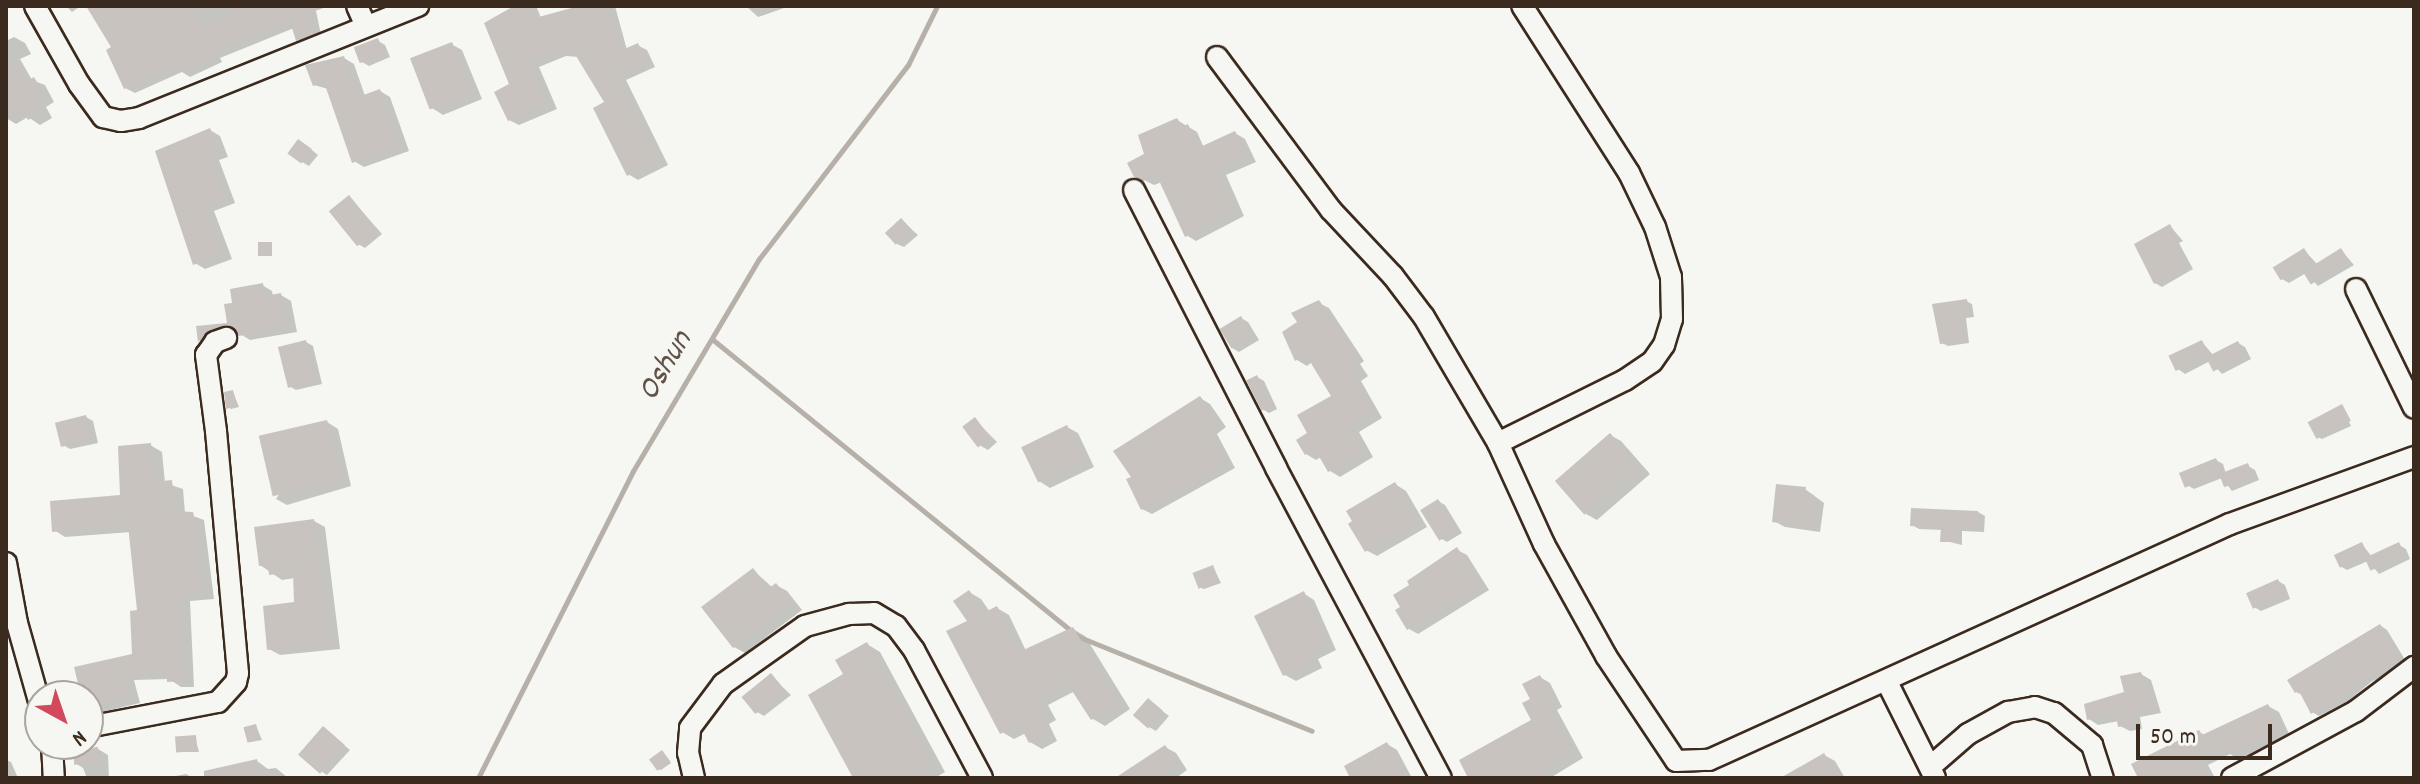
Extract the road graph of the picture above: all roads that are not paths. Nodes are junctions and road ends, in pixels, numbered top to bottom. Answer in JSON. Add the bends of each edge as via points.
{"nodes":[{"id":1,"x":35,"y":6,"type":"edge"},
{"id":2,"x":357,"y":6,"type":"edge"},
{"id":3,"x":418,"y":6,"type":"edge"},
{"id":4,"x":1522,"y":6,"type":"edge"},
{"id":5,"x":366,"y":26,"type":"junction"},
{"id":6,"x":1217,"y":57,"type":"dead end"},
{"id":7,"x":1134,"y":190,"type":"dead end"},
{"id":8,"x":2356,"y":289,"type":"dead end"},
{"id":9,"x":226,"y":338,"type":"dead end"},
{"id":10,"x":2414,"y":408,"type":"edge"},
{"id":11,"x":1498,"y":443,"type":"junction"},
{"id":12,"x":2414,"y":457,"type":"edge"},
{"id":13,"x":6,"y":563,"type":"edge"},
{"id":14,"x":2414,"y":667,"type":"edge"},
{"id":15,"x":33,"y":680,"type":"edge"},
{"id":16,"x":1887,"y":682,"type":"junction"},
{"id":17,"x":104,"y":724,"type":"edge"},
{"id":18,"x":1932,"y":773,"type":"edge"},
{"id":19,"x":694,"y":778,"type":"edge"},
{"id":20,"x":982,"y":778,"type":"edge"},
{"id":21,"x":1441,"y":778,"type":"edge"},
{"id":22,"x":2103,"y":778,"type":"edge"},
{"id":23,"x":2232,"y":778,"type":"edge"}],
"edges":[{"from":1,"to":5,"type":"street","via":[[103,117],[121,121]]},
{"from":2,"to":5,"type":"street"},
{"from":3,"to":5,"type":"street"},
{"from":4,"to":11,"type":"street","via":[[1629,173],[1671,277],[1672,319],[1652,362]]},
{"from":6,"to":11,"type":"street","via":[[1331,210],[1424,317]]},
{"from":7,"to":21,"type":"street"},
{"from":8,"to":10,"type":"street"},
{"from":9,"to":17,"type":"street","via":[[215,342],[206,355],[236,682],[218,702]]},
{"from":11,"to":16,"type":"street","via":[[1544,544],[1606,656],[1676,761],[1709,760]]},
{"from":12,"to":16,"type":"street","via":[[2230,524]]},
{"from":13,"to":15,"type":"street"},
{"from":14,"to":23,"type":"street","via":[[2356,711]]},
{"from":16,"to":18,"type":"street"},
{"from":18,"to":22,"type":"street","via":[[1968,734],[2008,712],[2035,707],[2054,713],[2092,745]]},
{"from":19,"to":20,"type":"street","via":[[690,728],[723,684],[805,626],[874,613],[896,626],[914,650]]}]}
